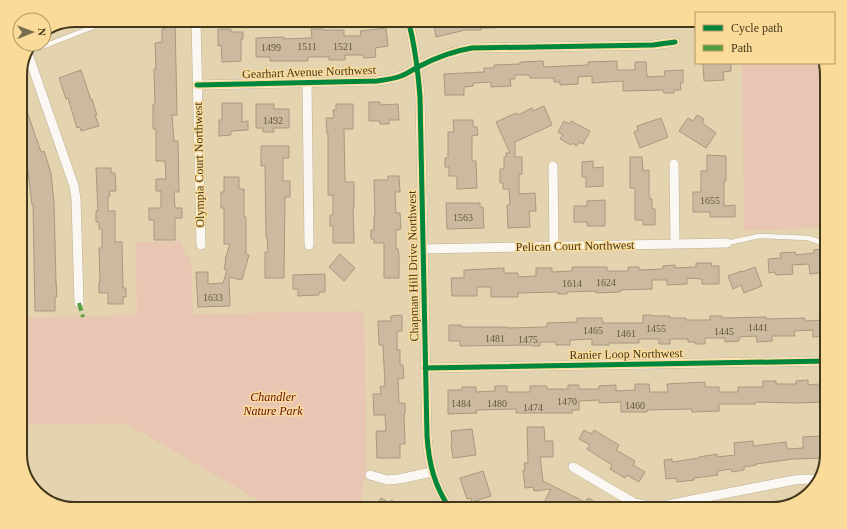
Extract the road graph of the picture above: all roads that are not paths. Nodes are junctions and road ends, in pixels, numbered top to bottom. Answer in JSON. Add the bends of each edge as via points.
{"nodes":[{"id":1,"x":93,"y":27,"type":"dead end"},
{"id":2,"x":196,"y":27,"type":"edge"},
{"id":3,"x":410,"y":27,"type":"edge"},
{"id":4,"x":675,"y":42,"type":"dead end"},
{"id":5,"x":34,"y":51,"type":"edge"},
{"id":6,"x":30,"y":59,"type":"edge"},
{"id":7,"x":418,"y":67,"type":"junction"},
{"id":8,"x":307,"y":83,"type":"junction"},
{"id":9,"x":197,"y":85,"type":"junction"},
{"id":10,"x":674,"y":164,"type":"dead end"},
{"id":11,"x":553,"y":166,"type":"dead end"},
{"id":12,"x":820,"y":242,"type":"dead end"},
{"id":13,"x":727,"y":243,"type":"joint"},
{"id":14,"x":675,"y":244,"type":"junction"},
{"id":15,"x":309,"y":245,"type":"dead end"},
{"id":16,"x":201,"y":246,"type":"dead end"},
{"id":17,"x":554,"y":247,"type":"junction"},
{"id":18,"x":423,"y":249,"type":"junction"},
{"id":19,"x":79,"y":303,"type":"dead end"},
{"id":20,"x":820,"y":361,"type":"edge"},
{"id":21,"x":425,"y":368,"type":"junction"},
{"id":22,"x":573,"y":467,"type":"dead end"},
{"id":23,"x":432,"y":472,"type":"junction"},
{"id":24,"x":370,"y":476,"type":"dead end"},
{"id":25,"x":813,"y":479,"type":"edge"},
{"id":26,"x":445,"y":502,"type":"edge"},
{"id":27,"x":632,"y":502,"type":"edge"},
{"id":28,"x":682,"y":502,"type":"edge"}],
"edges":[{"from":1,"to":5,"type":"lane"},
{"from":2,"to":9,"type":"street","name":"Olympia Court Northwest"},
{"from":3,"to":7,"type":"street","name":"Chapman Hill Drive Northwest"},
{"from":4,"to":7,"type":"street","name":"Gearhart Avenue Northwest","via":[[653,45],[472,48],[450,53]]},
{"from":6,"to":19,"type":"street","via":[[74,186]]},
{"from":7,"to":8,"type":"street","name":"Gearhart Avenue Northwest","via":[[403,76],[391,79]]},
{"from":7,"to":18,"type":"street","name":"Chapman Hill Drive Northwest"},
{"from":8,"to":9,"type":"street","name":"Gearhart Avenue Northwest"},
{"from":8,"to":15,"type":"street"},
{"from":9,"to":16,"type":"street","name":"Olympia Court Northwest"},
{"from":10,"to":14,"type":"street"},
{"from":11,"to":17,"type":"street"},
{"from":12,"to":13,"type":"lane","via":[[808,238],[759,236]]},
{"from":13,"to":14,"type":"street","name":"Pelican Court Northwest"},
{"from":14,"to":17,"type":"street","name":"Pelican Court Northwest"},
{"from":17,"to":18,"type":"street","name":"Pelican Court Northwest"},
{"from":18,"to":21,"type":"street","name":"Chapman Hill Drive Northwest"},
{"from":20,"to":21,"type":"street","name":"Ranier Loop Northwest"},
{"from":21,"to":23,"type":"street","name":"Chapman Hill Drive Northwest","via":[[428,453]]},
{"from":22,"to":27,"type":"street"},
{"from":23,"to":24,"type":"street","via":[[387,480]]},
{"from":23,"to":26,"type":"street","name":"Chapman Hill Drive Northwest"},
{"from":25,"to":28,"type":"street","via":[[794,480]]}]}
